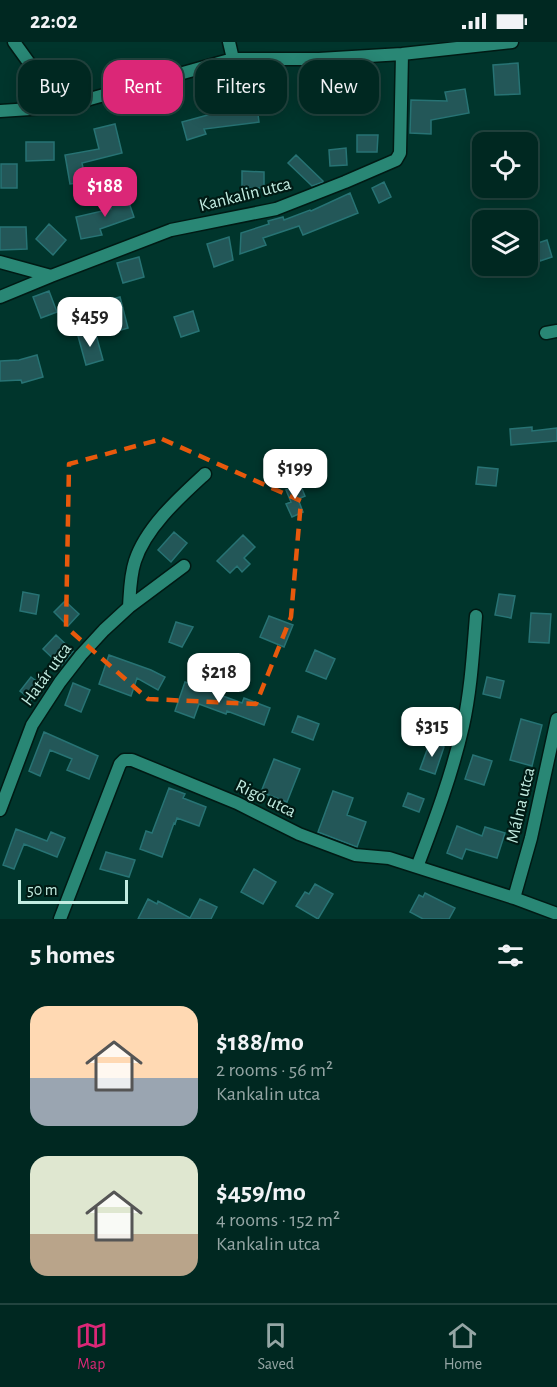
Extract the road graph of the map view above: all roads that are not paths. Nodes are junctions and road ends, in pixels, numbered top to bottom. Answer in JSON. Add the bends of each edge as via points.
{"nodes":[{"id":1,"x":14,"y":42,"type":"edge"},
{"id":2,"x":229,"y":42,"type":"edge"},
{"id":3,"x":512,"y":42,"type":"edge"},
{"id":4,"x":402,"y":54,"type":"junction"},
{"id":5,"x":233,"y":59,"type":"junction"},
{"id":6,"x":27,"y":60,"type":"edge"},
{"id":7,"x":91,"y":99,"type":"edge"},
{"id":8,"x":18,"y":110,"type":"edge"},
{"id":9,"x":0,"y":111,"type":"edge"},
{"id":10,"x":0,"y":262,"type":"edge"},
{"id":11,"x":51,"y":276,"type":"junction"},
{"id":12,"x":0,"y":297,"type":"edge"},
{"id":13,"x":205,"y":474,"type":"dead end"},
{"id":14,"x":184,"y":566,"type":"dead end"},
{"id":15,"x":129,"y":607,"type":"junction"},
{"id":16,"x":476,"y":616,"type":"dead end"},
{"id":17,"x":557,"y":719,"type":"edge"},
{"id":18,"x":0,"y":810,"type":"edge"},
{"id":19,"x":417,"y":867,"type":"junction"},
{"id":20,"x":514,"y":898,"type":"junction"},
{"id":21,"x":557,"y":914,"type":"edge"},
{"id":22,"x":60,"y":919,"type":"edge"}],
"edges":[{"from":1,"to":6,"type":"street"},
{"from":2,"to":5,"type":"street"},
{"from":3,"to":4,"type":"street"},
{"from":4,"to":5,"type":"street"},
{"from":4,"to":11,"type":"street","name":"Kankalin utca","via":[[400,153],[396,160],[276,209],[171,230]]},
{"from":5,"to":7,"type":"street"},
{"from":8,"to":9,"type":"street"},
{"from":10,"to":11,"type":"street"},
{"from":11,"to":12,"type":"street"},
{"from":13,"to":15,"type":"street","via":[[162,517],[141,546],[131,579]]},
{"from":14,"to":15,"type":"street","name":"Határ utca"},
{"from":15,"to":18,"type":"street","name":"Határ utca","via":[[81,655],[32,725]]},
{"from":16,"to":19,"type":"street","via":[[463,725],[448,783]]},
{"from":17,"to":20,"type":"street","name":"Málna utca"},
{"from":19,"to":20,"type":"street","name":"Rigó utca"},
{"from":19,"to":22,"type":"street","name":"Rigó utca","via":[[389,858],[355,855],[132,760],[124,760]]},
{"from":20,"to":21,"type":"street","name":"Rigó utca"}]}
